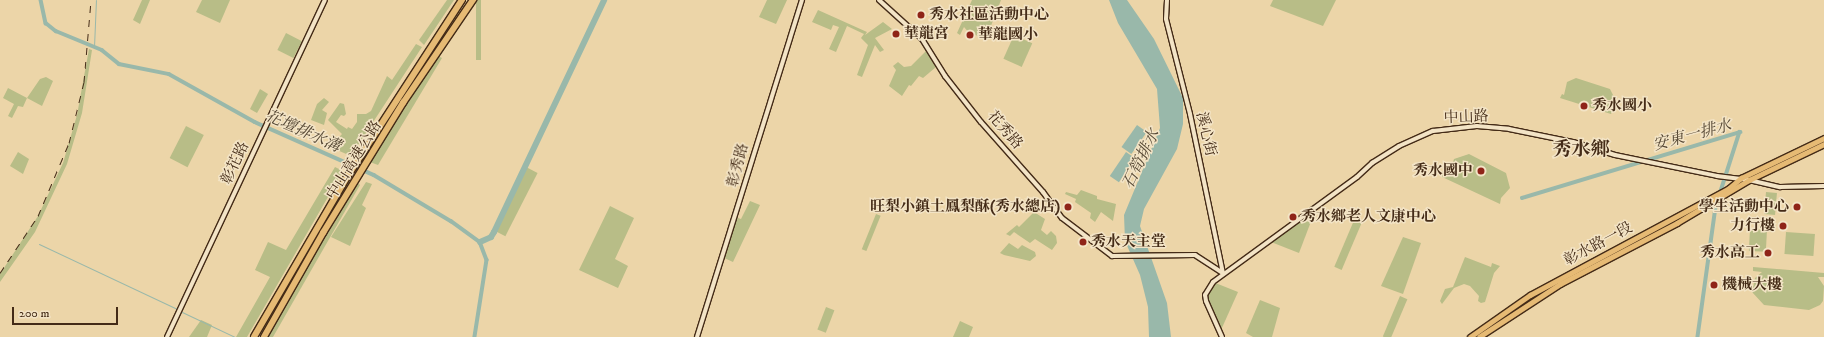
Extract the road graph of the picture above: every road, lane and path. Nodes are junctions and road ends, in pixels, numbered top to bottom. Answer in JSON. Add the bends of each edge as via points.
{"nodes":[{"id":1,"x":325,"y":0,"type":"edge"},
{"id":2,"x":462,"y":0,"type":"edge"},
{"id":3,"x":473,"y":0,"type":"edge"},
{"id":4,"x":802,"y":0,"type":"edge"},
{"id":5,"x":879,"y":0,"type":"edge"},
{"id":6,"x":1167,"y":0,"type":"edge"},
{"id":7,"x":1823,"y":141,"type":"edge"},
{"id":8,"x":1741,"y":178,"type":"junction"},
{"id":9,"x":1749,"y":180,"type":"junction"},
{"id":10,"x":1824,"y":186,"type":"edge"},
{"id":11,"x":1223,"y":273,"type":"junction"},
{"id":12,"x":167,"y":337,"type":"edge"},
{"id":13,"x":254,"y":337,"type":"edge"},
{"id":14,"x":264,"y":337,"type":"edge"},
{"id":15,"x":697,"y":337,"type":"edge"},
{"id":16,"x":1222,"y":337,"type":"edge"},
{"id":17,"x":1470,"y":337,"type":"edge"},
{"id":18,"x":1479,"y":337,"type":"edge"}],
"edges":[{"from":1,"to":12,"type":"street","name":"彰花路"},
{"from":2,"to":13,"type":"highway","name":"中山高速公路","via":[[349,174]]},
{"from":3,"to":14,"type":"highway","name":"中山高速公路","via":[[403,103],[323,233]]},
{"from":4,"to":15,"type":"street","name":"彰秀路"},
{"from":5,"to":11,"type":"street","name":"花秀路","via":[[922,39],[949,82],[1043,192],[1060,217],[1112,256],[1195,255]]},
{"from":6,"to":11,"type":"street","name":"溪心街","via":[[1166,19],[1190,114]]},
{"from":7,"to":8,"type":"main road","name":"彰水路一段"},
{"from":7,"to":9,"type":"main road","name":"彰水路一段"},
{"from":8,"to":9,"type":"street","name":"中山路"},
{"from":8,"to":11,"type":"street","name":"中山路","via":[[1726,178],[1615,155],[1573,142],[1509,129],[1477,126],[1446,128],[1421,135],[1372,163],[1339,190]]},
{"from":8,"to":17,"type":"main road","name":"彰水路一段","via":[[1728,189],[1530,294]]},
{"from":9,"to":10,"type":"street","name":"中山路","via":[[1780,187]]},
{"from":9,"to":18,"type":"main road","name":"彰水路一段","via":[[1726,196],[1548,290]]},
{"from":11,"to":16,"type":"street","name":"中山路","via":[[1208,287],[1205,295],[1207,306]]}]}
